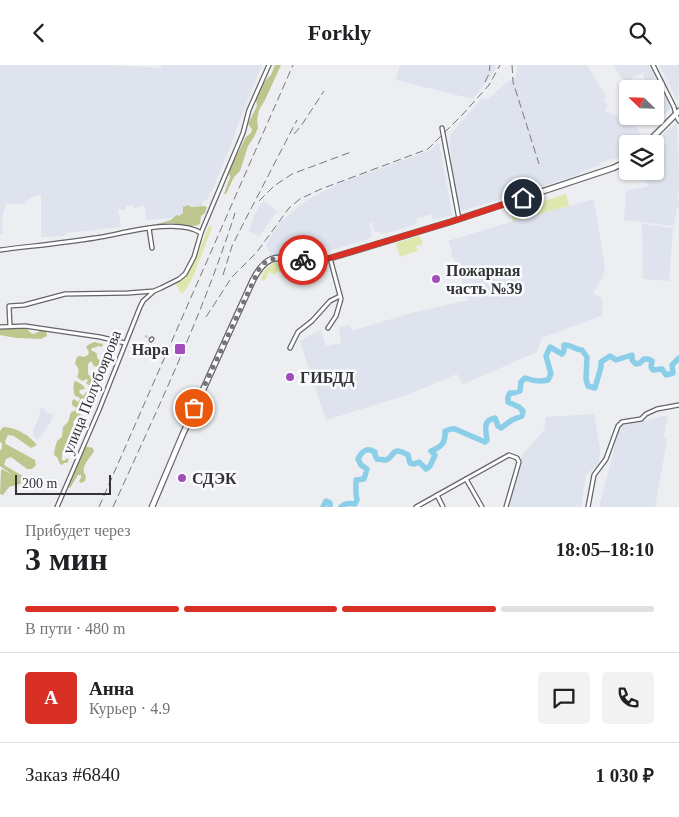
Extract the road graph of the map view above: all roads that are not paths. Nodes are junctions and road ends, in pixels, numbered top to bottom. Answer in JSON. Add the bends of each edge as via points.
{"nodes":[{"id":1,"x":269,"y":65,"type":"edge"},
{"id":2,"x":653,"y":65,"type":"edge"},
{"id":3,"x":677,"y":113,"type":"edge"},
{"id":4,"x":679,"y":121,"type":"edge"},
{"id":5,"x":442,"y":128,"type":"dead end"},
{"id":6,"x":655,"y":135,"type":"edge"},
{"id":7,"x":619,"y":165,"type":"edge"},
{"id":8,"x":459,"y":219,"type":"junction"},
{"id":9,"x":149,"y":229,"type":"junction"},
{"id":10,"x":201,"y":233,"type":"junction"},
{"id":11,"x":152,"y":248,"type":"dead end"},
{"id":12,"x":0,"y":250,"type":"edge"},
{"id":13,"x":330,"y":258,"type":"junction"},
{"id":14,"x":154,"y":291,"type":"junction"},
{"id":15,"x":340,"y":295,"type":"junction"},
{"id":16,"x":10,"y":326,"type":"junction"},
{"id":17,"x":0,"y":327,"type":"edge"},
{"id":18,"x":328,"y":328,"type":"dead end"},
{"id":19,"x":125,"y":343,"type":"junction"},
{"id":20,"x":290,"y":348,"type":"dead end"},
{"id":21,"x":679,"y":405,"type":"edge"},
{"id":22,"x":466,"y":479,"type":"junction"},
{"id":23,"x":437,"y":495,"type":"junction"},
{"id":24,"x":57,"y":507,"type":"edge"},
{"id":25,"x":152,"y":507,"type":"edge"},
{"id":26,"x":416,"y":507,"type":"edge"},
{"id":27,"x":443,"y":507,"type":"edge"},
{"id":28,"x":482,"y":507,"type":"edge"},
{"id":29,"x":506,"y":507,"type":"edge"},
{"id":30,"x":588,"y":507,"type":"edge"}],
"edges":[{"from":1,"to":10,"type":"street"},
{"from":2,"to":3,"type":"street"},
{"from":3,"to":4,"type":"street"},
{"from":3,"to":6,"type":"main road"},
{"from":5,"to":8,"type":"street"},
{"from":7,"to":8,"type":"main road"},
{"from":8,"to":13,"type":"main road"},
{"from":9,"to":10,"type":"street","via":[[170,226]]},
{"from":9,"to":11,"type":"street"},
{"from":9,"to":12,"type":"street"},
{"from":10,"to":14,"type":"street","via":[[194,257],[184,274]]},
{"from":13,"to":15,"type":"street"},
{"from":13,"to":25,"type":"main road","via":[[314,261],[276,258],[260,267]]},
{"from":14,"to":16,"type":"street","via":[[65,294],[8,306]]},
{"from":14,"to":19,"type":"street","name":"улица Полубоярова","via":[[143,301]]},
{"from":15,"to":18,"type":"street","via":[[336,316]]},
{"from":15,"to":20,"type":"street","via":[[298,332]]},
{"from":16,"to":17,"type":"street"},
{"from":16,"to":19,"type":"street"},
{"from":19,"to":24,"type":"street","name":"улица Полубоярова"},
{"from":21,"to":30,"type":"street","via":[[657,409],[641,419],[618,425],[606,459],[594,475]]},
{"from":22,"to":23,"type":"street"},
{"from":22,"to":28,"type":"street"},
{"from":22,"to":29,"type":"street","via":[[509,455],[517,457],[519,462]]},
{"from":23,"to":26,"type":"street"},
{"from":23,"to":27,"type":"street"}]}
